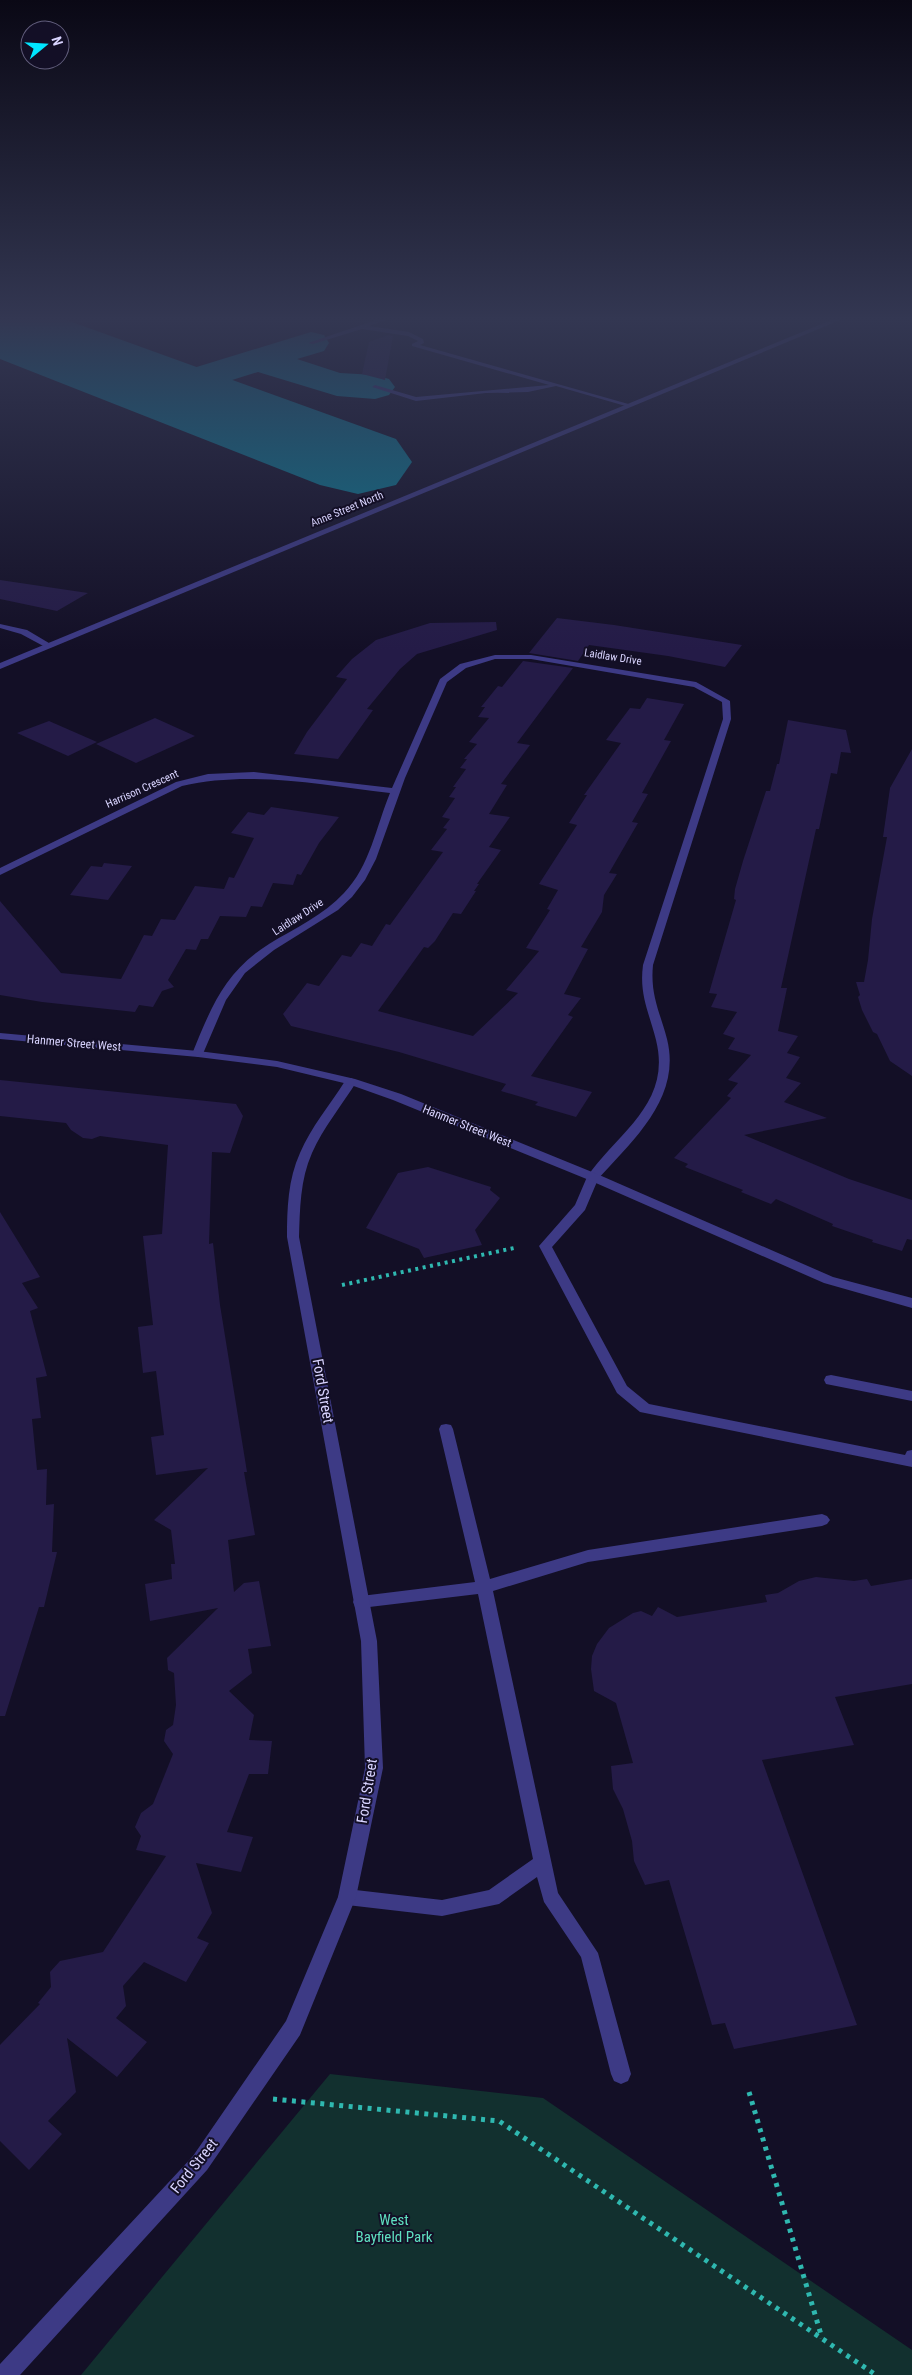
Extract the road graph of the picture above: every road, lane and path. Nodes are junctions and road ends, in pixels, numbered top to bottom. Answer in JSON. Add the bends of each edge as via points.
{"nodes":[{"id":1,"x":572,"y":429,"type":"edge"},
{"id":2,"x":0,"y":626,"type":"edge"},
{"id":3,"x":50,"y":646,"type":"junction"},
{"id":4,"x":0,"y":666,"type":"edge"},
{"id":5,"x":395,"y":792,"type":"junction"},
{"id":6,"x":0,"y":872,"type":"edge"},
{"id":7,"x":0,"y":1036,"type":"edge"},
{"id":8,"x":198,"y":1054,"type":"junction"},
{"id":9,"x":350,"y":1081,"type":"junction"},
{"id":10,"x":593,"y":1178,"type":"junction"},
{"id":11,"x":514,"y":1248,"type":"dead end"},
{"id":12,"x":342,"y":1286,"type":"dead end"},
{"id":13,"x":912,"y":1303,"type":"edge"},
{"id":14,"x":831,"y":1380,"type":"dead end"},
{"id":15,"x":912,"y":1396,"type":"edge"},
{"id":16,"x":446,"y":1429,"type":"dead end"},
{"id":17,"x":912,"y":1455,"type":"edge"},
{"id":18,"x":822,"y":1520,"type":"dead end"},
{"id":19,"x":484,"y":1587,"type":"junction"},
{"id":20,"x":361,"y":1602,"type":"junction"},
{"id":21,"x":543,"y":1862,"type":"junction"},
{"id":22,"x":347,"y":1897,"type":"junction"},
{"id":23,"x":622,"y":2074,"type":"dead end"},
{"id":24,"x":749,"y":2092,"type":"dead end"},
{"id":25,"x":246,"y":2097,"type":"junction"},
{"id":26,"x":823,"y":2339,"type":"junction"},
{"id":27,"x":5,"y":2375,"type":"edge"},
{"id":28,"x":876,"y":2375,"type":"edge"}],
"edges":[{"from":1,"to":3,"type":"street","name":"Anne Street North"},
{"from":2,"to":3,"type":"street","via":[[24,632]]},
{"from":3,"to":4,"type":"street","name":"Anne Street North"},
{"from":5,"to":6,"type":"street","name":"Harrison Crescent","via":[[254,775],[196,779],[167,789]]},
{"from":5,"to":8,"type":"street","name":"Laidlaw Drive","via":[[360,880],[344,900],[325,915],[242,971],[227,989]]},
{"from":5,"to":10,"type":"street","name":"Laidlaw Drive","via":[[443,681],[463,666],[478,661],[507,656],[531,657],[609,669],[696,685],[726,701],[726,718],[647,972],[647,999],[665,1049],[665,1076],[648,1115]]},
{"from":7,"to":8,"type":"street","name":"Hanmer Street West"},
{"from":8,"to":9,"type":"street","name":"Hanmer Street West","via":[[277,1064]]},
{"from":9,"to":10,"type":"street","name":"Hanmer Street West","via":[[397,1097]]},
{"from":9,"to":20,"type":"street","name":"Ford Street","via":[[310,1144],[298,1179],[293,1237]]},
{"from":10,"to":13,"type":"street","name":"Hanmer Street West","via":[[829,1280]]},
{"from":10,"to":17,"type":"street","via":[[581,1207],[545,1246],[622,1389],[645,1408],[911,1462]]},
{"from":11,"to":12,"type":"path"},
{"from":14,"to":15,"type":"street"},
{"from":16,"to":19,"type":"street"},
{"from":18,"to":19,"type":"street","via":[[588,1556]]},
{"from":19,"to":20,"type":"street"},
{"from":19,"to":21,"type":"street"},
{"from":20,"to":22,"type":"street","name":"Ford Street","via":[[370,1641],[374,1768]]},
{"from":21,"to":22,"type":"street","via":[[493,1898],[442,1908]]},
{"from":21,"to":23,"type":"street","via":[[550,1896],[589,1953]]},
{"from":22,"to":25,"type":"street","name":"Ford Street","via":[[293,2028]]},
{"from":24,"to":26,"type":"path"},
{"from":25,"to":26,"type":"path","via":[[499,2121]]},
{"from":25,"to":27,"type":"street","name":"Ford Street","via":[[200,2163]]},
{"from":26,"to":28,"type":"path"}]}
